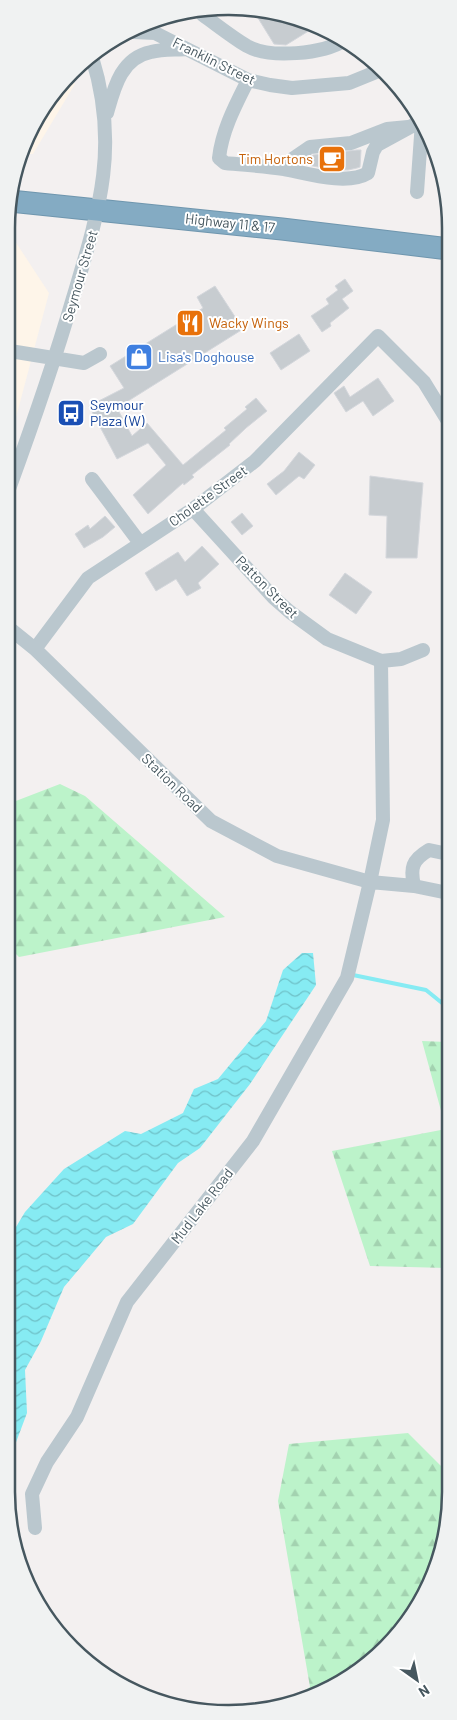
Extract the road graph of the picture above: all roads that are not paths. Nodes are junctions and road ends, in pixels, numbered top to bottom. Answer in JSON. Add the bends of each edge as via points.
{"nodes":[{"id":1,"x":205,"y":16,"type":"edge"},
{"id":2,"x":144,"y":32,"type":"edge"},
{"id":3,"x":337,"y":45,"type":"edge"},
{"id":4,"x":188,"y":49,"type":"junction"},
{"id":5,"x":94,"y":63,"type":"edge"},
{"id":6,"x":374,"y":73,"type":"edge"},
{"id":7,"x":248,"y":80,"type":"junction"},
{"id":8,"x":105,"y":118,"type":"junction"},
{"id":9,"x":414,"y":124,"type":"edge"},
{"id":10,"x":415,"y":125,"type":"edge"},
{"id":11,"x":418,"y":130,"type":"edge"},
{"id":12,"x":283,"y":169,"type":"junction"},
{"id":13,"x":417,"y":192,"type":"dead end"},
{"id":14,"x":17,"y":202,"type":"edge"},
{"id":15,"x":98,"y":210,"type":"junction"},
{"id":16,"x":442,"y":249,"type":"edge"},
{"id":17,"x":15,"y":352,"type":"edge"},
{"id":18,"x":100,"y":354,"type":"dead end"},
{"id":19,"x":56,"y":358,"type":"junction"},
{"id":20,"x":442,"y":411,"type":"edge"},
{"id":21,"x":15,"y":475,"type":"edge"},
{"id":22,"x":92,"y":478,"type":"dead end"},
{"id":23,"x":193,"y":509,"type":"junction"},
{"id":24,"x":140,"y":543,"type":"junction"},
{"id":25,"x":15,"y":633,"type":"edge"},
{"id":26,"x":36,"y":649,"type":"junction"},
{"id":27,"x":423,"y":650,"type":"dead end"},
{"id":28,"x":381,"y":661,"type":"junction"},
{"id":29,"x":442,"y":853,"type":"edge"},
{"id":30,"x":370,"y":882,"type":"junction"},
{"id":31,"x":414,"y":886,"type":"junction"},
{"id":32,"x":442,"y":892,"type":"edge"},
{"id":33,"x":35,"y":1528,"type":"dead end"}],
"edges":[{"from":1,"to":3,"type":"street","via":[[248,47],[269,53],[311,52]]},
{"from":2,"to":4,"type":"street","name":"Franklin Street","via":[[155,33]]},
{"from":4,"to":7,"type":"street","name":"Franklin Street"},
{"from":4,"to":8,"type":"street","via":[[151,52],[130,63],[115,85]]},
{"from":5,"to":8,"type":"street","name":"Seymour Street"},
{"from":6,"to":7,"type":"street","name":"Franklin Street","via":[[349,83],[292,88]]},
{"from":7,"to":12,"type":"street","via":[[220,143],[219,158],[225,163]]},
{"from":8,"to":15,"type":"street","name":"Seymour Street","via":[[105,158]]},
{"from":9,"to":12,"type":"street","via":[[387,129],[351,143],[310,147]]},
{"from":10,"to":12,"type":"street","via":[[378,146],[373,152],[368,174],[361,178],[323,178]]},
{"from":11,"to":13,"type":"street"},
{"from":14,"to":15,"type":"highway","name":"Highway 11 & 17"},
{"from":15,"to":16,"type":"highway","name":"Highway 11 & 17"},
{"from":15,"to":19,"type":"street","name":"Seymour Street"},
{"from":17,"to":19,"type":"street"},
{"from":18,"to":19,"type":"street","via":[[84,363]]},
{"from":19,"to":21,"type":"street","name":"Seymour Street"},
{"from":20,"to":23,"type":"street","name":"Cholette Street","via":[[424,382],[378,336],[255,461]]},
{"from":22,"to":24,"type":"street"},
{"from":23,"to":24,"type":"street","name":"Cholette Street"},
{"from":23,"to":28,"type":"street","name":"Patton Street","via":[[256,580],[290,612],[327,639]]},
{"from":24,"to":26,"type":"street","name":"Cholette Street","via":[[88,578]]},
{"from":25,"to":26,"type":"street","name":"Station Road"},
{"from":26,"to":30,"type":"street","name":"Station Road","via":[[210,821],[277,856]]},
{"from":27,"to":28,"type":"street","via":[[401,659]]},
{"from":28,"to":30,"type":"street","via":[[384,820]]},
{"from":29,"to":31,"type":"street","via":[[429,850],[419,856],[412,873]]},
{"from":30,"to":31,"type":"street","name":"Station Road"},
{"from":30,"to":33,"type":"street","name":"Mud Lake Road","via":[[347,978],[253,1140],[127,1302],[77,1417],[47,1462],[32,1494]]},
{"from":31,"to":32,"type":"street","name":"Station Road"}]}
